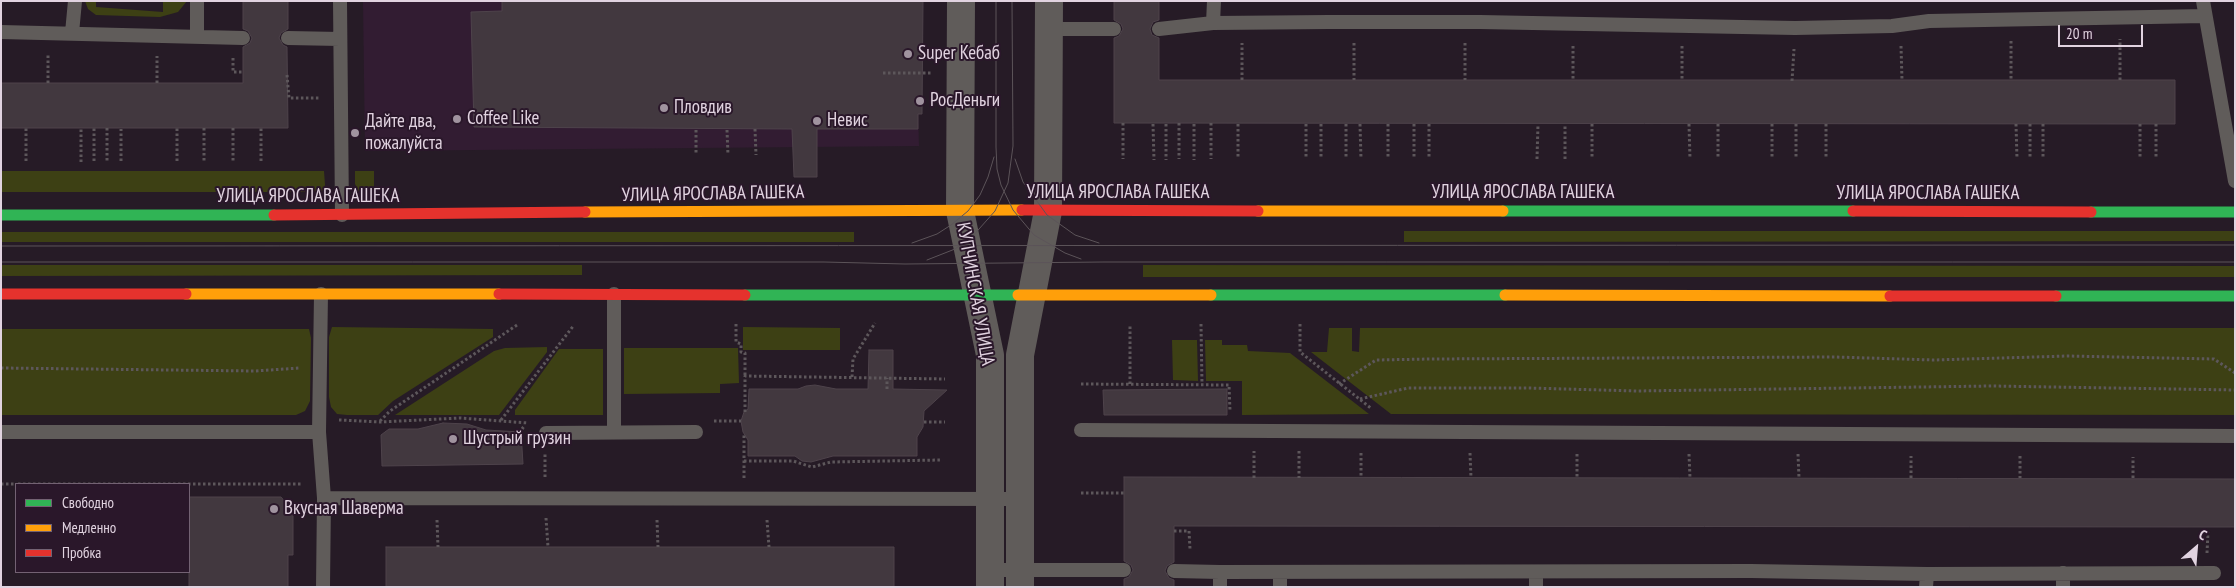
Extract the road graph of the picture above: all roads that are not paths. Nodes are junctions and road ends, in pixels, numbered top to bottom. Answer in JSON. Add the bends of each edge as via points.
{"nodes":[{"id":1,"x":75,"y":1,"type":"edge"},
{"id":2,"x":197,"y":1,"type":"edge"},
{"id":3,"x":340,"y":1,"type":"edge"},
{"id":4,"x":961,"y":1,"type":"edge"},
{"id":5,"x":1050,"y":1,"type":"edge"},
{"id":6,"x":1214,"y":1,"type":"edge"},
{"id":7,"x":2203,"y":1,"type":"edge"},
{"id":8,"x":2205,"y":16,"type":"junction"},
{"id":9,"x":1213,"y":23,"type":"junction"},
{"id":10,"x":1049,"y":29,"type":"junction"},
{"id":11,"x":1114,"y":29,"type":"dead end"},
{"id":12,"x":1159,"y":29,"type":"dead end"},
{"id":13,"x":1,"y":32,"type":"edge"},
{"id":14,"x":72,"y":33,"type":"junction"},
{"id":15,"x":197,"y":36,"type":"junction"},
{"id":16,"x":243,"y":38,"type":"dead end"},
{"id":17,"x":288,"y":38,"type":"dead end"},
{"id":18,"x":340,"y":39,"type":"junction"},
{"id":19,"x":2235,"y":181,"type":"edge"},
{"id":20,"x":1048,"y":210,"type":"junction"},
{"id":21,"x":960,"y":211,"type":"junction"},
{"id":22,"x":2235,"y":212,"type":"edge"},
{"id":23,"x":1,"y":215,"type":"edge"},
{"id":24,"x":342,"y":215,"type":"junction"},
{"id":25,"x":1,"y":294,"type":"edge"},
{"id":26,"x":321,"y":294,"type":"junction"},
{"id":27,"x":614,"y":294,"type":"junction"},
{"id":28,"x":1032,"y":294,"type":"junction"},
{"id":29,"x":977,"y":295,"type":"junction"},
{"id":30,"x":2235,"y":296,"type":"edge"},
{"id":31,"x":1081,"y":430,"type":"dead end"},
{"id":32,"x":1,"y":432,"type":"edge"},
{"id":33,"x":319,"y":432,"type":"junction"},
{"id":34,"x":614,"y":432,"type":"junction"},
{"id":35,"x":696,"y":432,"type":"dead end"},
{"id":36,"x":546,"y":433,"type":"road end"},
{"id":37,"x":2235,"y":436,"type":"edge"},
{"id":38,"x":324,"y":491,"type":"junction"},
{"id":39,"x":990,"y":499,"type":"junction"},
{"id":40,"x":1020,"y":499,"type":"junction"},
{"id":41,"x":1124,"y":570,"type":"dead end"},
{"id":42,"x":1174,"y":571,"type":"dead end"},
{"id":43,"x":1220,"y":572,"type":"junction"},
{"id":44,"x":1280,"y":572,"type":"junction"},
{"id":45,"x":2214,"y":573,"type":"dead end"},
{"id":46,"x":990,"y":578,"type":"edge"},
{"id":47,"x":1020,"y":578,"type":"edge"},
{"id":48,"x":1536,"y":580,"type":"edge"},
{"id":49,"x":1927,"y":580,"type":"edge"},
{"id":50,"x":2063,"y":580,"type":"edge"},
{"id":51,"x":2157,"y":580,"type":"edge"},
{"id":52,"x":323,"y":587,"type":"edge"},
{"id":53,"x":1220,"y":587,"type":"edge"},
{"id":54,"x":1280,"y":587,"type":"edge"}],
"edges":[{"from":1,"to":14,"type":"lane"},
{"from":2,"to":15,"type":"lane"},
{"from":3,"to":18,"type":"lane"},
{"from":4,"to":21,"type":"street","name":"КУПЧИНСКАЯ УЛИЦА"},
{"from":5,"to":10,"type":"street","name":"КУПЧИНСКАЯ УЛИЦА"},
{"from":6,"to":9,"type":"lane"},
{"from":7,"to":8,"type":"lane"},
{"from":8,"to":9,"type":"lane","via":[[1929,21],[1901,25],[1795,28],[1465,22]]},
{"from":8,"to":19,"type":"lane"},
{"from":9,"to":12,"type":"lane"},
{"from":10,"to":11,"type":"lane"},
{"from":10,"to":20,"type":"street","name":"КУПЧИНСКАЯ УЛИЦА"},
{"from":13,"to":14,"type":"lane"},
{"from":14,"to":15,"type":"lane"},
{"from":15,"to":16,"type":"lane"},
{"from":17,"to":18,"type":"lane"},
{"from":18,"to":24,"type":"lane"},
{"from":20,"to":21,"type":"street","name":"УЛИЦА ЯРОСЛАВА ГАШЕКА"},
{"from":20,"to":22,"type":"street","name":"УЛИЦА ЯРОСЛАВА ГАШЕКА"},
{"from":20,"to":28,"type":"street","name":"КУПЧИНСКАЯ УЛИЦА"},
{"from":21,"to":24,"type":"street","name":"УЛИЦА ЯРОСЛАВА ГАШЕКА"},
{"from":21,"to":29,"type":"street","name":"КУПЧИНСКАЯ УЛИЦА"},
{"from":23,"to":24,"type":"street","name":"УЛИЦА ЯРОСЛАВА ГАШЕКА"},
{"from":25,"to":26,"type":"street"},
{"from":26,"to":27,"type":"street"},
{"from":26,"to":33,"type":"lane"},
{"from":27,"to":29,"type":"street"},
{"from":27,"to":34,"type":"lane"},
{"from":28,"to":29,"type":"street"},
{"from":28,"to":30,"type":"street"},
{"from":28,"to":40,"type":"street","name":"КУПЧИНСКАЯ УЛИЦА","via":[[1020,355]]},
{"from":29,"to":39,"type":"street","name":"КУПЧИНСКАЯ УЛИЦА","via":[[990,355]]},
{"from":31,"to":37,"type":"lane"},
{"from":32,"to":33,"type":"lane"},
{"from":33,"to":38,"type":"lane"},
{"from":34,"to":35,"type":"lane"},
{"from":34,"to":36,"type":"lane"},
{"from":38,"to":39,"type":"lane","via":[[436,498]]},
{"from":38,"to":52,"type":"lane"},
{"from":39,"to":40,"type":"lane"},
{"from":39,"to":46,"type":"street","name":"КУПЧИНСКАЯ УЛИЦА"},
{"from":40,"to":47,"type":"street","name":"КУПЧИНСКАЯ УЛИЦА"},
{"from":41,"to":47,"type":"lane"},
{"from":42,"to":43,"type":"lane"},
{"from":43,"to":44,"type":"lane"},
{"from":43,"to":53,"type":"lane"},
{"from":44,"to":48,"type":"lane"},
{"from":44,"to":54,"type":"lane"},
{"from":45,"to":51,"type":"lane"},
{"from":46,"to":47,"type":"lane"},
{"from":48,"to":49,"type":"lane","via":[[1750,571]]},
{"from":49,"to":50,"type":"lane"},
{"from":50,"to":51,"type":"lane"}]}
